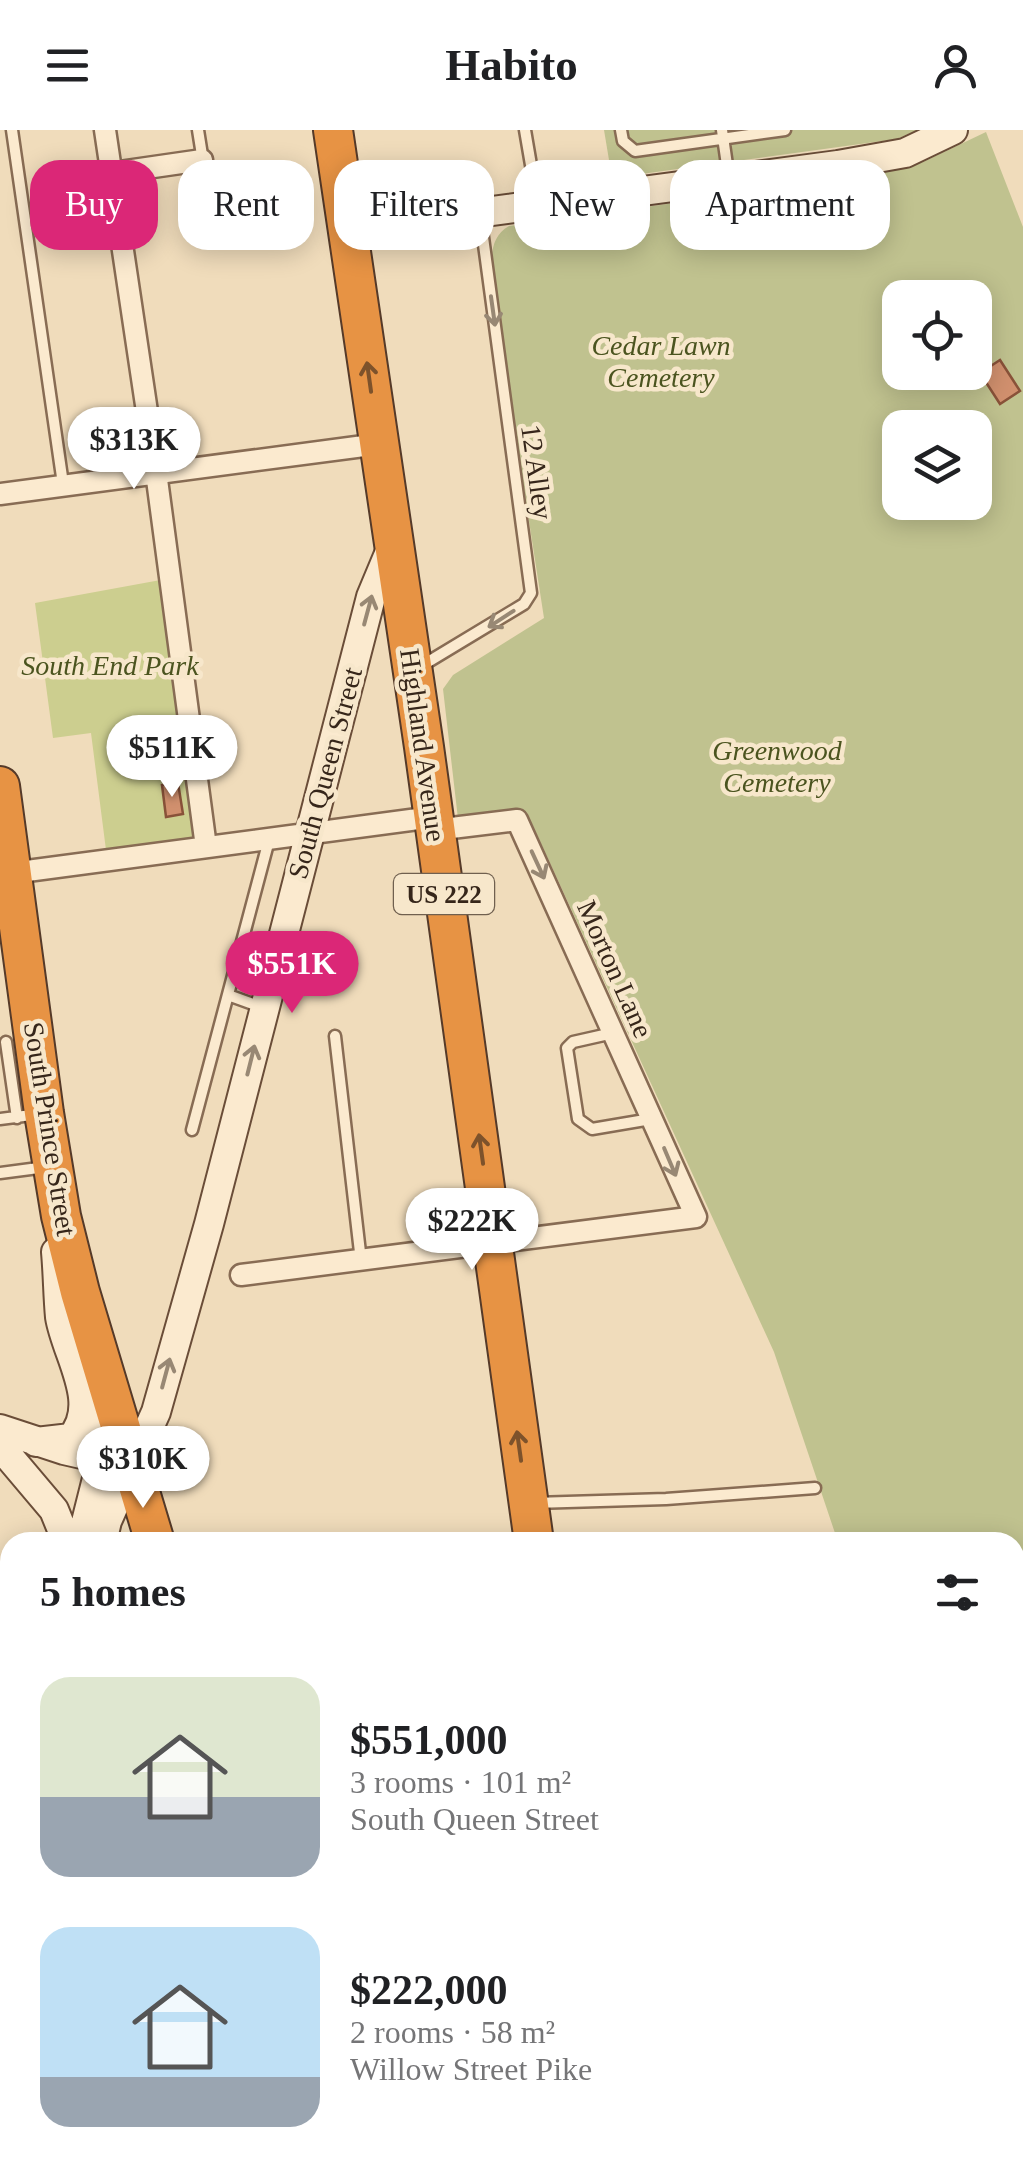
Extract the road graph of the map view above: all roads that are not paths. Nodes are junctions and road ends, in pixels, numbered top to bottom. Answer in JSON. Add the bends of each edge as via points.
{"nodes":[{"id":1,"x":12,"y":130,"type":"edge"},
{"id":2,"x":105,"y":130,"type":"edge"},
{"id":3,"x":198,"y":130,"type":"edge"},
{"id":4,"x":333,"y":130,"type":"edge"},
{"id":5,"x":526,"y":130,"type":"edge"},
{"id":6,"x":621,"y":130,"type":"edge"},
{"id":7,"x":784,"y":130,"type":"edge"},
{"id":8,"x":953,"y":130,"type":"edge"},
{"id":9,"x":723,"y":134,"type":"edge"},
{"id":10,"x":110,"y":160,"type":"edge"},
{"id":11,"x":202,"y":160,"type":"edge"},
{"id":12,"x":338,"y":160,"type":"edge"},
{"id":13,"x":531,"y":160,"type":"edge"},
{"id":14,"x":727,"y":160,"type":"edge"},
{"id":15,"x":860,"y":160,"type":"edge"},
{"id":16,"x":123,"y":250,"type":"edge"},
{"id":17,"x":352,"y":250,"type":"edge"},
{"id":18,"x":485,"y":250,"type":"edge"},
{"id":19,"x":379,"y":444,"type":"junction"},
{"id":20,"x":156,"y":472,"type":"junction"},
{"id":21,"x":63,"y":484,"type":"junction"},
{"id":22,"x":0,"y":494,"type":"edge"},
{"id":23,"x":394,"y":542,"type":"junction"},
{"id":24,"x":412,"y":671,"type":"junction"},
{"id":25,"x":0,"y":786,"type":"edge"},
{"id":26,"x":434,"y":823,"type":"junction"},
{"id":27,"x":310,"y":833,"type":"junction"},
{"id":28,"x":270,"y":838,"type":"junction"},
{"id":29,"x":206,"y":847,"type":"junction"},
{"id":30,"x":6,"y":874,"type":"edge"},
{"id":31,"x":228,"y":995,"type":"junction"},
{"id":32,"x":264,"y":1008,"type":"junction"},
{"id":33,"x":615,"y":1033,"type":"junction"},
{"id":34,"x":334,"y":1036,"type":"dead end"},
{"id":35,"x":13,"y":1041,"type":"edge"},
{"id":36,"x":31,"y":1115,"type":"junction"},
{"id":37,"x":652,"y":1119,"type":"junction"},
{"id":38,"x":0,"y":1120,"type":"edge"},
{"id":39,"x":192,"y":1130,"type":"dead end"},
{"id":40,"x":52,"y":1166,"type":"junction"},
{"id":41,"x":0,"y":1174,"type":"edge"},
{"id":42,"x":492,"y":1245,"type":"junction"},
{"id":43,"x":361,"y":1261,"type":"junction"},
{"id":44,"x":242,"y":1275,"type":"dead end"},
{"id":45,"x":59,"y":1278,"type":"junction"},
{"id":46,"x":0,"y":1429,"type":"edge"},
{"id":47,"x":36,"y":1442,"type":"junction"},
{"id":48,"x":0,"y":1446,"type":"edge"},
{"id":49,"x":118,"y":1462,"type":"junction"},
{"id":50,"x":815,"y":1488,"type":"dead end"},
{"id":51,"x":528,"y":1503,"type":"junction"},
{"id":52,"x":63,"y":1532,"type":"edge"},
{"id":53,"x":86,"y":1532,"type":"edge"},
{"id":54,"x":104,"y":1532,"type":"edge"},
{"id":55,"x":150,"y":1532,"type":"edge"},
{"id":56,"x":532,"y":1532,"type":"edge"}],
"edges":[{"from":1,"to":21,"type":"lane"},
{"from":2,"to":10,"type":"street"},
{"from":3,"to":11,"type":"lane"},
{"from":4,"to":12,"type":"highway","number":"US 222"},
{"from":5,"to":13,"type":"lane"},
{"from":6,"to":9,"type":"lane","via":[[622,141],[636,151]]},
{"from":7,"to":9,"type":"lane"},
{"from":8,"to":15,"type":"main road","via":[[905,153]]},
{"from":9,"to":14,"type":"lane"},
{"from":16,"to":20,"type":"street"},
{"from":19,"to":17,"type":"highway","number":"US 222","one_way":true},
{"from":18,"to":24,"type":"lane","name":"12 Alley","one_way":true,"via":[[531,593],[524,604]]},
{"from":19,"to":20,"type":"street"},
{"from":19,"to":23,"type":"highway","number":"US 222"},
{"from":20,"to":21,"type":"street"},
{"from":20,"to":29,"type":"street"},
{"from":21,"to":22,"type":"street"},
{"from":23,"to":24,"type":"highway","name":"Highland Avenue","number":"US 222"},
{"from":27,"to":23,"type":"main road","name":"South Queen Street","one_way":true,"via":[[371,597]]},
{"from":24,"to":26,"type":"highway","name":"Highland Avenue","number":"US 222"},
{"from":25,"to":30,"type":"highway","name":"South Prince Street"},
{"from":26,"to":27,"type":"street"},
{"from":26,"to":33,"type":"street","name":"Morton Lane","one_way":true,"via":[[518,820]]},
{"from":42,"to":26,"type":"highway","name":"Highland Avenue","number":"US 222","one_way":true},
{"from":27,"to":28,"type":"street"},
{"from":27,"to":32,"type":"main road","name":"South Queen Street"},
{"from":28,"to":29,"type":"street"},
{"from":28,"to":31,"type":"lane"},
{"from":29,"to":30,"type":"street"},
{"from":30,"to":35,"type":"highway","name":"South Prince Street"},
{"from":31,"to":32,"type":"lane"},
{"from":31,"to":39,"type":"lane"},
{"from":49,"to":32,"type":"main road","name":"South Queen Street","one_way":true,"via":[[156,1412]]},
{"from":33,"to":37,"type":"street","name":"Morton Lane"},
{"from":33,"to":37,"type":"lane","via":[[568,1048],[578,1119],[592,1129]]},
{"from":34,"to":43,"type":"lane"},
{"from":35,"to":36,"type":"highway","name":"South Prince Street"},
{"from":36,"to":38,"type":"lane"},
{"from":36,"to":40,"type":"highway","name":"South Prince Street"},
{"from":37,"to":42,"type":"street","name":"Morton Lane","one_way":true,"via":[[696,1217]]},
{"from":40,"to":41,"type":"lane"},
{"from":40,"to":45,"type":"main road"},
{"from":40,"to":49,"type":"highway","name":"South Prince Street"},
{"from":42,"to":43,"type":"street"},
{"from":51,"to":42,"type":"highway","number":"US 222","one_way":true},
{"from":43,"to":44,"type":"street"},
{"from":45,"to":47,"type":"main road","via":[[60,1316],[82,1392],[82,1418],[71,1438]]},
{"from":45,"to":49,"type":"main road"},
{"from":46,"to":47,"type":"main road"},
{"from":47,"to":49,"type":"main road"},
{"from":48,"to":52,"type":"main road","via":[[54,1510]]},
{"from":49,"to":53,"type":"main road"},
{"from":49,"to":54,"type":"main road"},
{"from":49,"to":55,"type":"highway","name":"South Prince Street"},
{"from":50,"to":51,"type":"lane"},
{"from":51,"to":56,"type":"highway","number":"US 222"}]}
